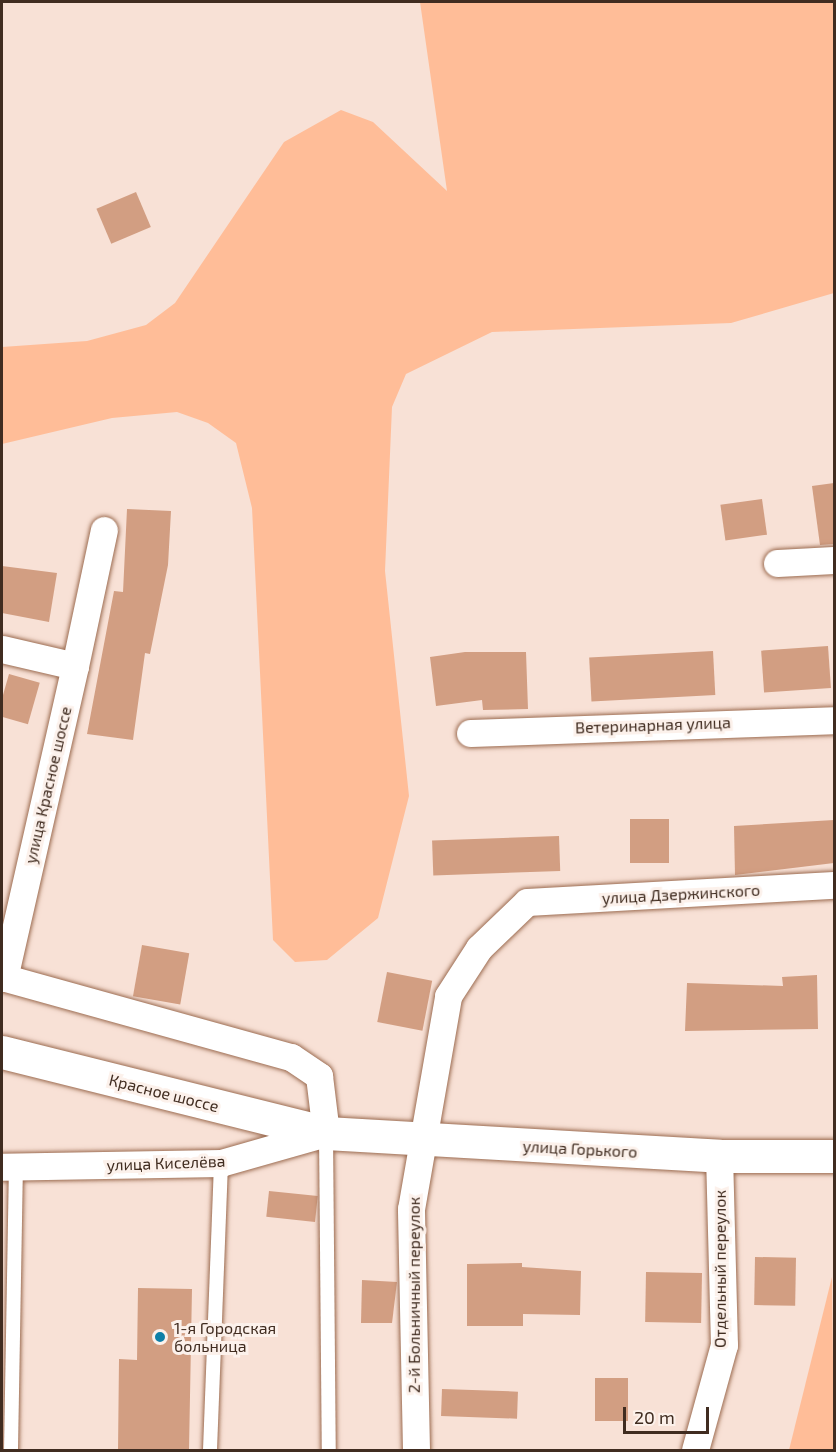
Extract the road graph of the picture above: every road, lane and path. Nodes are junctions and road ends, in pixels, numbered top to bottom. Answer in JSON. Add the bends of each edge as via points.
{"nodes":[{"id":1,"x":104,"y":530,"type":"dead end"},
{"id":2,"x":834,"y":560,"type":"edge"},
{"id":3,"x":777,"y":563,"type":"dead end"},
{"id":4,"x":2,"y":649,"type":"edge"},
{"id":5,"x":75,"y":666,"type":"junction"},
{"id":6,"x":834,"y":720,"type":"edge"},
{"id":7,"x":470,"y":733,"type":"dead end"},
{"id":8,"x":834,"y":885,"type":"edge"},
{"id":9,"x":527,"y":902,"type":"joint"},
{"id":10,"x":3,"y":977,"type":"edge"},
{"id":11,"x":2,"y":1052,"type":"edge"},
{"id":12,"x":326,"y":1133,"type":"junction"},
{"id":13,"x":420,"y":1140,"type":"junction"},
{"id":14,"x":719,"y":1156,"type":"junction"},
{"id":15,"x":834,"y":1156,"type":"edge"},
{"id":16,"x":221,"y":1163,"type":"junction"},
{"id":17,"x":9,"y":1167,"type":"edge"},
{"id":18,"x":11,"y":1450,"type":"edge"},
{"id":19,"x":210,"y":1450,"type":"edge"},
{"id":20,"x":329,"y":1450,"type":"edge"},
{"id":21,"x":416,"y":1450,"type":"edge"},
{"id":22,"x":695,"y":1450,"type":"edge"}],
"edges":[{"from":1,"to":5,"type":"street","name":"улица Красное шоссе"},
{"from":2,"to":3,"type":"street"},
{"from":4,"to":5,"type":"street"},
{"from":5,"to":10,"type":"street","name":"улица Красное шоссе"},
{"from":6,"to":7,"type":"street","name":"Ветеринарная улица"},
{"from":8,"to":9,"type":"street","name":"улица Дзержинского"},
{"from":9,"to":13,"type":"street","name":"2-й Больничный переулок","via":[[479,948],[448,996]]},
{"from":10,"to":12,"type":"street","name":"улица Красное шоссе","via":[[291,1057],[319,1076]]},
{"from":11,"to":12,"type":"main road","name":"Красное шоссе"},
{"from":12,"to":13,"type":"main road","name":"улица Горького"},
{"from":12,"to":16,"type":"street","name":"улица Киселёва"},
{"from":12,"to":20,"type":"lane"},
{"from":13,"to":14,"type":"main road","name":"улица Горького"},
{"from":13,"to":21,"type":"street","name":"2-й Больничный переулок","via":[[411,1209]]},
{"from":14,"to":15,"type":"main road","name":"улица Горького"},
{"from":14,"to":22,"type":"street","name":"Отдельный переулок","via":[[724,1345]]},
{"from":16,"to":17,"type":"street","name":"улица Киселёва"},
{"from":16,"to":19,"type":"lane"},
{"from":17,"to":18,"type":"lane"}]}
